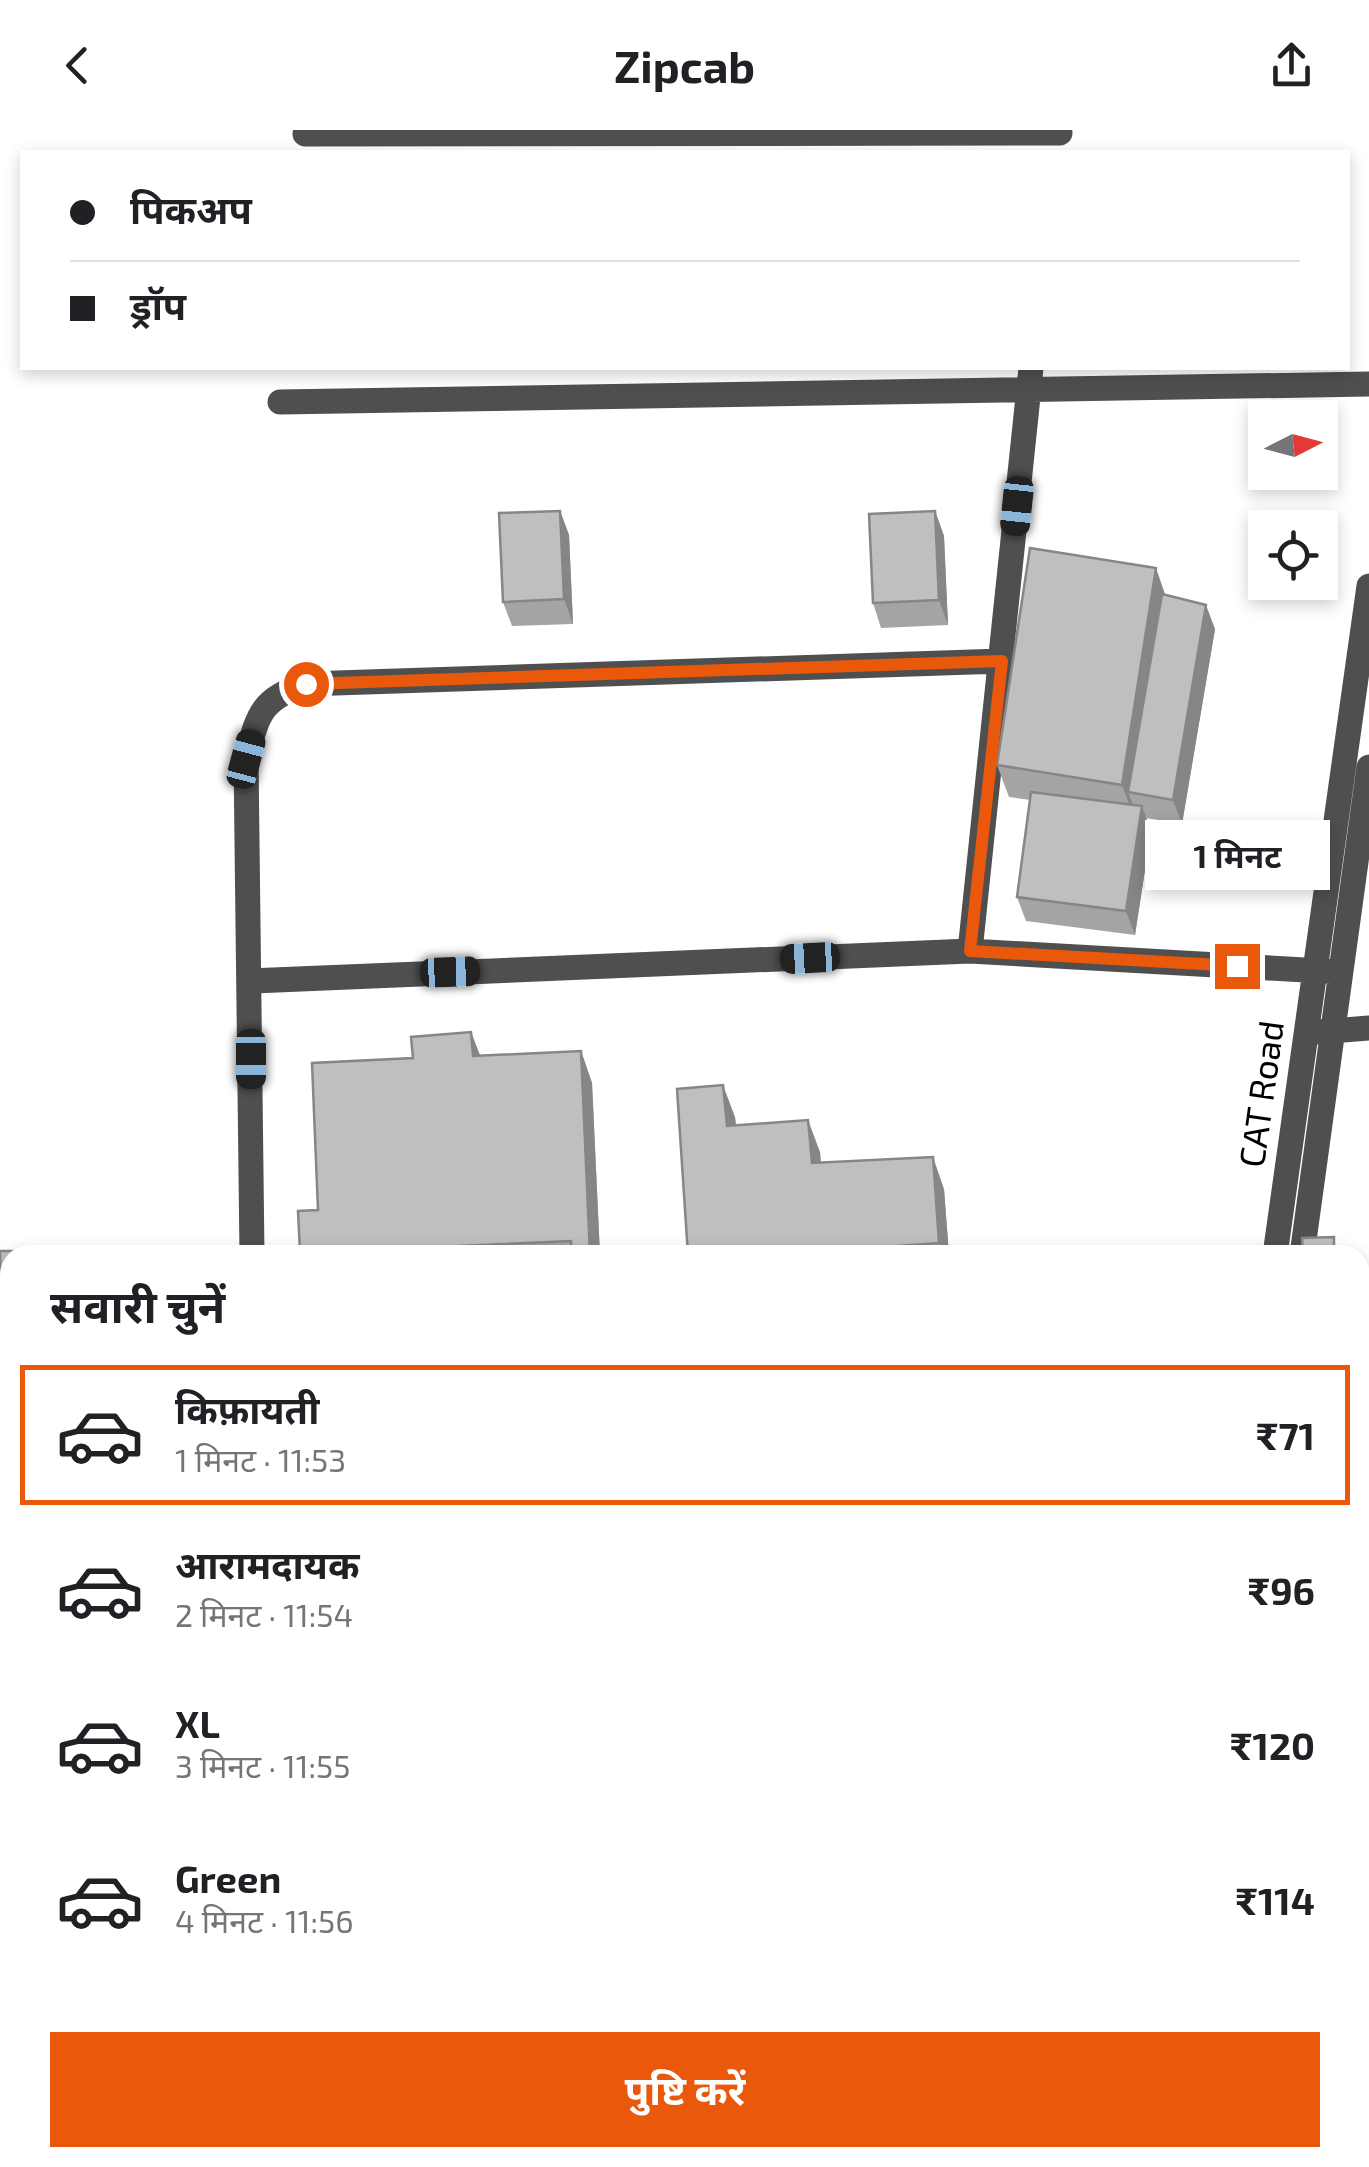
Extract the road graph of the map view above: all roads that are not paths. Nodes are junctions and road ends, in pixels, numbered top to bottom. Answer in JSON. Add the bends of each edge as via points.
{"nodes":[{"id":1,"x":305,"y":134,"type":"dead end"},
{"id":2,"x":1060,"y":138,"type":"edge"},
{"id":3,"x":1030,"y":378,"type":"edge"},
{"id":4,"x":1369,"y":384,"type":"edge"},
{"id":5,"x":280,"y":402,"type":"dead end"},
{"id":6,"x":1369,"y":586,"type":"edge"},
{"id":7,"x":1002,"y":661,"type":"junction"},
{"id":8,"x":1369,"y":768,"type":"edge"},
{"id":9,"x":970,"y":951,"type":"junction"},
{"id":10,"x":1314,"y":970,"type":"junction"},
{"id":11,"x":1340,"y":972,"type":"junction"},
{"id":12,"x":251,"y":980,"type":"junction"},
{"id":13,"x":1369,"y":1028,"type":"edge"},
{"id":14,"x":1320,"y":1032,"type":"junction"},
{"id":15,"x":252,"y":1245,"type":"edge"},
{"id":16,"x":1277,"y":1245,"type":"edge"},
{"id":17,"x":1303,"y":1245,"type":"edge"}],
"edges":[{"from":1,"to":2,"type":"street"},
{"from":3,"to":4,"type":"street"},
{"from":3,"to":5,"type":"street"},
{"from":3,"to":7,"type":"street"},
{"from":6,"to":10,"type":"street","name":"CAT Road"},
{"from":7,"to":9,"type":"street"},
{"from":7,"to":12,"type":"street","via":[[306,684],[277,694],[258,714],[246,759]]},
{"from":8,"to":11,"type":"street","name":"CAT Road"},
{"from":9,"to":10,"type":"street"},
{"from":9,"to":12,"type":"street"},
{"from":10,"to":11,"type":"street"},
{"from":10,"to":14,"type":"street","name":"CAT Road"},
{"from":11,"to":14,"type":"street","name":"CAT Road"},
{"from":12,"to":15,"type":"street"},
{"from":13,"to":14,"type":"street"},
{"from":14,"to":16,"type":"street","name":"CAT Road"},
{"from":14,"to":17,"type":"street","name":"CAT Road"}]}
